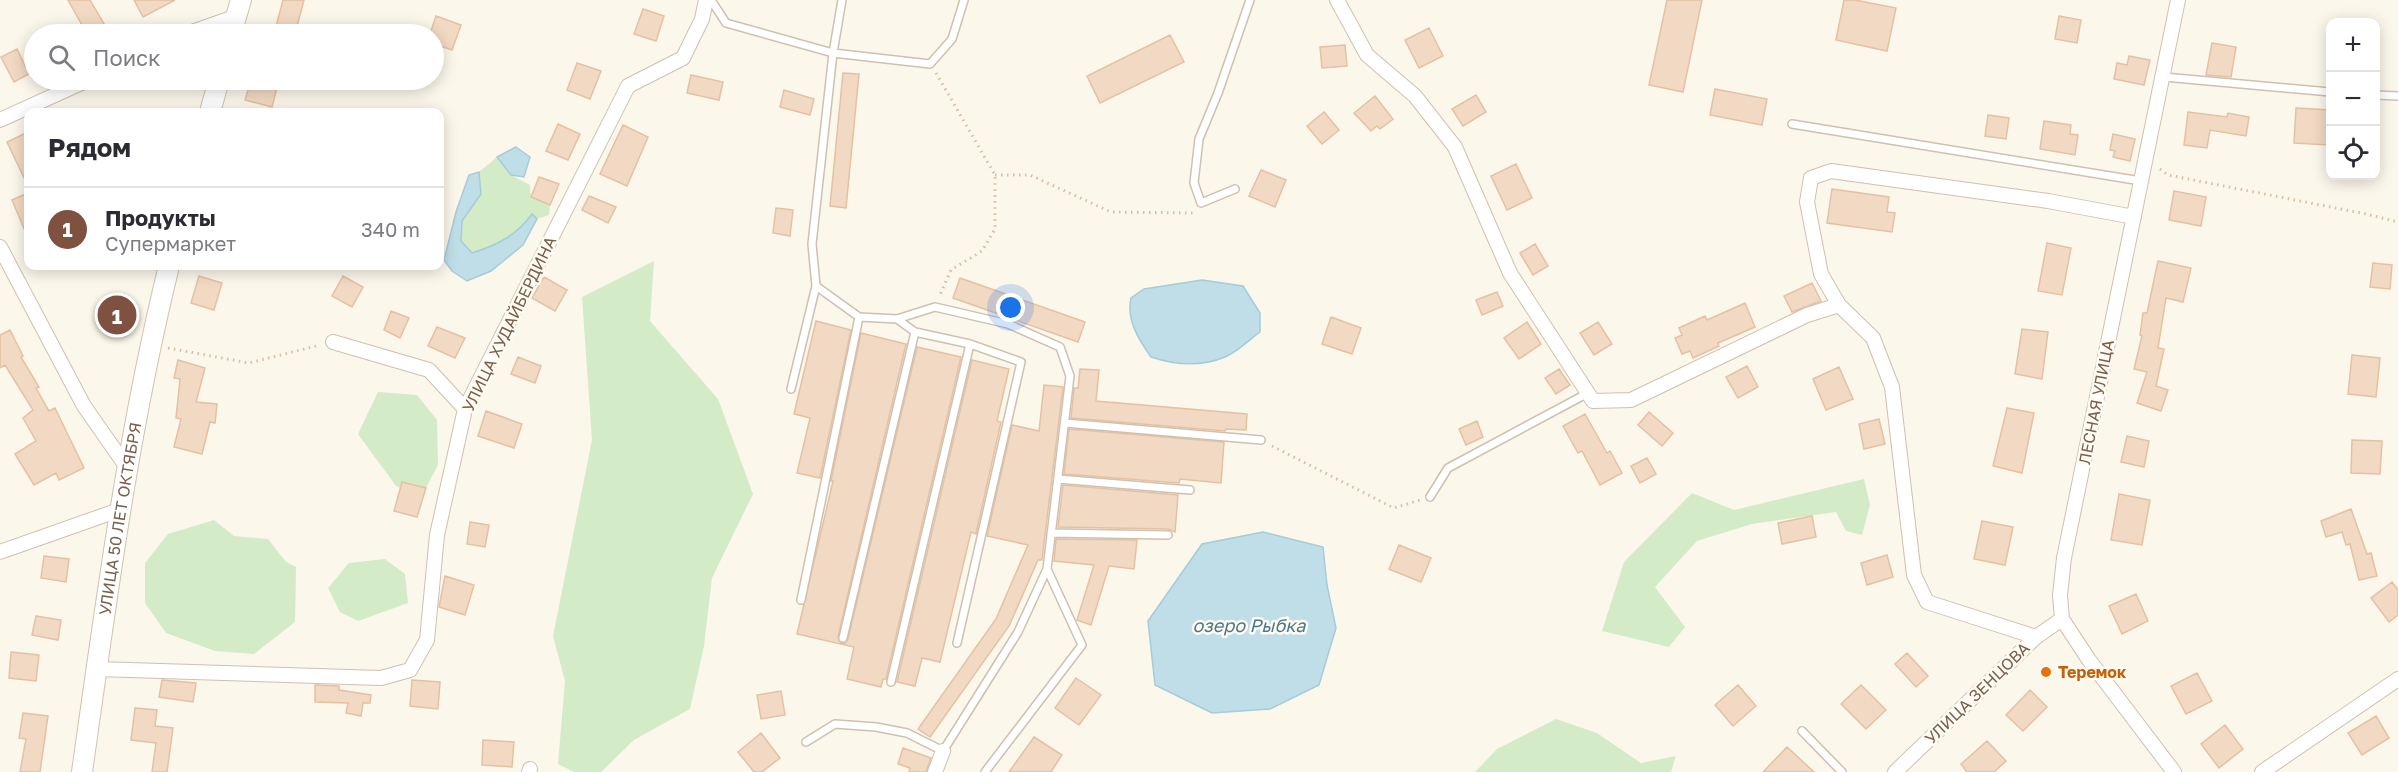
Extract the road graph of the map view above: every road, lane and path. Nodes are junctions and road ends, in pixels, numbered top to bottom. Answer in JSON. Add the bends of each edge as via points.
{"nodes":[{"id":1,"x":709,"y":0,"type":"edge"},
{"id":2,"x":842,"y":0,"type":"edge"},
{"id":3,"x":964,"y":0,"type":"edge"},
{"id":4,"x":1250,"y":0,"type":"edge"},
{"id":5,"x":1337,"y":0,"type":"edge"},
{"id":6,"x":2178,"y":0,"type":"edge"},
{"id":7,"x":236,"y":17,"type":"edge"},
{"id":8,"x":215,"y":24,"type":"edge"},
{"id":9,"x":833,"y":53,"type":"junction"},
{"id":10,"x":930,"y":64,"type":"junction"},
{"id":11,"x":2164,"y":77,"type":"junction"},
{"id":12,"x":66,"y":90,"type":"edge"},
{"id":13,"x":216,"y":90,"type":"edge"},
{"id":14,"x":2326,"y":92,"type":"edge"},
{"id":15,"x":2380,"y":95,"type":"edge"},
{"id":16,"x":2398,"y":96,"type":"edge"},
{"id":17,"x":26,"y":108,"type":"edge"},
{"id":18,"x":211,"y":108,"type":"edge"},
{"id":19,"x":24,"y":109,"type":"edge"},
{"id":20,"x":0,"y":120,"type":"edge"},
{"id":21,"x":1792,"y":124,"type":"dead end"},
{"id":22,"x":2146,"y":160,"type":"junction"},
{"id":23,"x":995,"y":175,"type":"junction"},
{"id":24,"x":2141,"y":181,"type":"junction"},
{"id":25,"x":1235,"y":189,"type":"dead end"},
{"id":26,"x":1196,"y":213,"type":"dead end"},
{"id":27,"x":2134,"y":217,"type":"junction"},
{"id":28,"x":2398,"y":222,"type":"edge"},
{"id":29,"x":0,"y":248,"type":"edge"},
{"id":30,"x":168,"y":270,"type":"edge"},
{"id":31,"x":816,"y":286,"type":"junction"},
{"id":32,"x":1839,"y":305,"type":"junction"},
{"id":33,"x":935,"y":307,"type":"junction"},
{"id":34,"x":859,"y":317,"type":"junction"},
{"id":35,"x":897,"y":319,"type":"junction"},
{"id":36,"x":915,"y":332,"type":"junction"},
{"id":37,"x":333,"y":342,"type":"joint"},
{"id":38,"x":151,"y":344,"type":"junction"},
{"id":39,"x":970,"y":344,"type":"junction"},
{"id":40,"x":791,"y":389,"type":"dead end"},
{"id":41,"x":1588,"y":393,"type":"junction"},
{"id":42,"x":465,"y":409,"type":"junction"},
{"id":43,"x":1065,"y":423,"type":"junction"},
{"id":44,"x":1261,"y":440,"type":"joint"},
{"id":45,"x":128,"y":469,"type":"junction"},
{"id":46,"x":1058,"y":479,"type":"junction"},
{"id":47,"x":1190,"y":490,"type":"dead end"},
{"id":48,"x":1430,"y":497,"type":"joint"},
{"id":49,"x":122,"y":509,"type":"junction"},
{"id":50,"x":1051,"y":533,"type":"junction"},
{"id":51,"x":1168,"y":535,"type":"dead end"},
{"id":52,"x":0,"y":552,"type":"edge"},
{"id":53,"x":1047,"y":569,"type":"junction"},
{"id":54,"x":801,"y":600,"type":"dead end"},
{"id":55,"x":2062,"y":619,"type":"junction"},
{"id":56,"x":2036,"y":637,"type":"junction"},
{"id":57,"x":843,"y":638,"type":"dead end"},
{"id":58,"x":957,"y":643,"type":"dead end"},
{"id":59,"x":97,"y":669,"type":"junction"},
{"id":60,"x":2398,"y":679,"type":"edge"},
{"id":61,"x":891,"y":682,"type":"dead end"},
{"id":62,"x":1802,"y":732,"type":"dead end"},
{"id":63,"x":806,"y":742,"type":"dead end"},
{"id":64,"x":943,"y":751,"type":"junction"},
{"id":65,"x":82,"y":772,"type":"edge"},
{"id":66,"x":935,"y":772,"type":"edge"},
{"id":67,"x":985,"y":772,"type":"edge"},
{"id":68,"x":1842,"y":772,"type":"edge"},
{"id":69,"x":1895,"y":772,"type":"edge"},
{"id":70,"x":2174,"y":772,"type":"edge"},
{"id":71,"x":2262,"y":772,"type":"edge"}],
"edges":[{"from":1,"to":9,"type":"lane","via":[[726,23]]},
{"from":1,"to":42,"type":"street","name":"УЛИЦА ХУДАЙБЕРДИНА","via":[[683,58],[628,86]]},
{"from":2,"to":9,"type":"lane"},
{"from":3,"to":10,"type":"lane","via":[[952,39]]},
{"from":4,"to":25,"type":"lane","via":[[1199,139],[1194,183],[1201,204]]},
{"from":5,"to":41,"type":"street","via":[[1367,55],[1415,96],[1455,147],[1510,273]]},
{"from":6,"to":11,"type":"street","name":"ЛЕСНАЯ УЛИЦА"},
{"from":7,"to":8,"type":"street"},
{"from":9,"to":10,"type":"lane"},
{"from":9,"to":31,"type":"lane","via":[[812,244]]},
{"from":10,"to":23,"type":"path"},
{"from":11,"to":14,"type":"lane"},
{"from":11,"to":22,"type":"street","name":"ЛЕСНАЯ УЛИЦА"},
{"from":12,"to":17,"type":"street"},
{"from":13,"to":18,"type":"main road"},
{"from":15,"to":16,"type":"lane"},
{"from":19,"to":20,"type":"street"},
{"from":21,"to":24,"type":"lane"},
{"from":22,"to":24,"type":"street","name":"ЛЕСНАЯ УЛИЦА"},
{"from":22,"to":28,"type":"path","via":[[2168,175]]},
{"from":23,"to":26,"type":"path","via":[[1030,176],[1111,212]]},
{"from":23,"to":33,"type":"path","via":[[995,229],[982,251],[951,270]]},
{"from":24,"to":27,"type":"street","name":"ЛЕСНАЯ УЛИЦА"},
{"from":27,"to":32,"type":"street","via":[[1831,171],[1811,178],[1807,202],[1821,274]]},
{"from":27,"to":55,"type":"street","name":"ЛЕСНАЯ УЛИЦА","via":[[2064,558]]},
{"from":29,"to":45,"type":"street","via":[[84,406]]},
{"from":30,"to":38,"type":"main road","name":"УЛИЦА 50 ЛЕТ ОКТЯБРЯ"},
{"from":31,"to":34,"type":"lane"},
{"from":31,"to":40,"type":"lane"},
{"from":32,"to":41,"type":"street","via":[[1807,315],[1631,400],[1593,401]]},
{"from":32,"to":56,"type":"street","via":[[1873,338],[1892,387],[1914,575],[1927,602]]},
{"from":33,"to":35,"type":"lane"},
{"from":33,"to":43,"type":"lane","via":[[1008,324],[1060,347],[1070,376]]},
{"from":34,"to":35,"type":"lane"},
{"from":34,"to":54,"type":"lane"},
{"from":35,"to":36,"type":"lane"},
{"from":36,"to":39,"type":"lane"},
{"from":36,"to":57,"type":"lane"},
{"from":37,"to":38,"type":"path","via":[[249,363]]},
{"from":37,"to":42,"type":"street","via":[[429,370]]},
{"from":38,"to":45,"type":"main road","name":"УЛИЦА 50 ЛЕТ ОКТЯБРЯ"},
{"from":39,"to":58,"type":"lane","via":[[1021,362]]},
{"from":39,"to":61,"type":"lane"},
{"from":41,"to":48,"type":"lane","via":[[1448,468]]},
{"from":42,"to":59,"type":"street","name":"УЛИЦА ХУДАЙБЕРДИНА","via":[[437,535],[427,640],[410,670],[381,678]]},
{"from":43,"to":44,"type":"lane"},
{"from":43,"to":46,"type":"lane"},
{"from":44,"to":48,"type":"path","via":[[1394,508]]},
{"from":45,"to":49,"type":"main road","name":"УЛИЦА 50 ЛЕТ ОКТЯБРЯ"},
{"from":46,"to":47,"type":"lane"},
{"from":46,"to":50,"type":"lane"},
{"from":49,"to":52,"type":"street"},
{"from":49,"to":59,"type":"main road","name":"УЛИЦА 50 ЛЕТ ОКТЯБРЯ"},
{"from":50,"to":51,"type":"lane"},
{"from":50,"to":53,"type":"lane"},
{"from":53,"to":64,"type":"lane","via":[[1018,632]]},
{"from":53,"to":67,"type":"lane","via":[[1083,645]]},
{"from":55,"to":56,"type":"street","name":"УЛИЦА ЗЕНЦОВА"},
{"from":55,"to":70,"type":"street"},
{"from":56,"to":69,"type":"street","name":"УЛИЦА ЗЕНЦОВА"},
{"from":59,"to":65,"type":"main road","name":"УЛИЦА 50 ЛЕТ ОКТЯБРЯ"},
{"from":60,"to":71,"type":"street"},
{"from":62,"to":68,"type":"lane"},
{"from":63,"to":64,"type":"lane","via":[[835,724],[907,733]]},
{"from":64,"to":66,"type":"street"}]}
